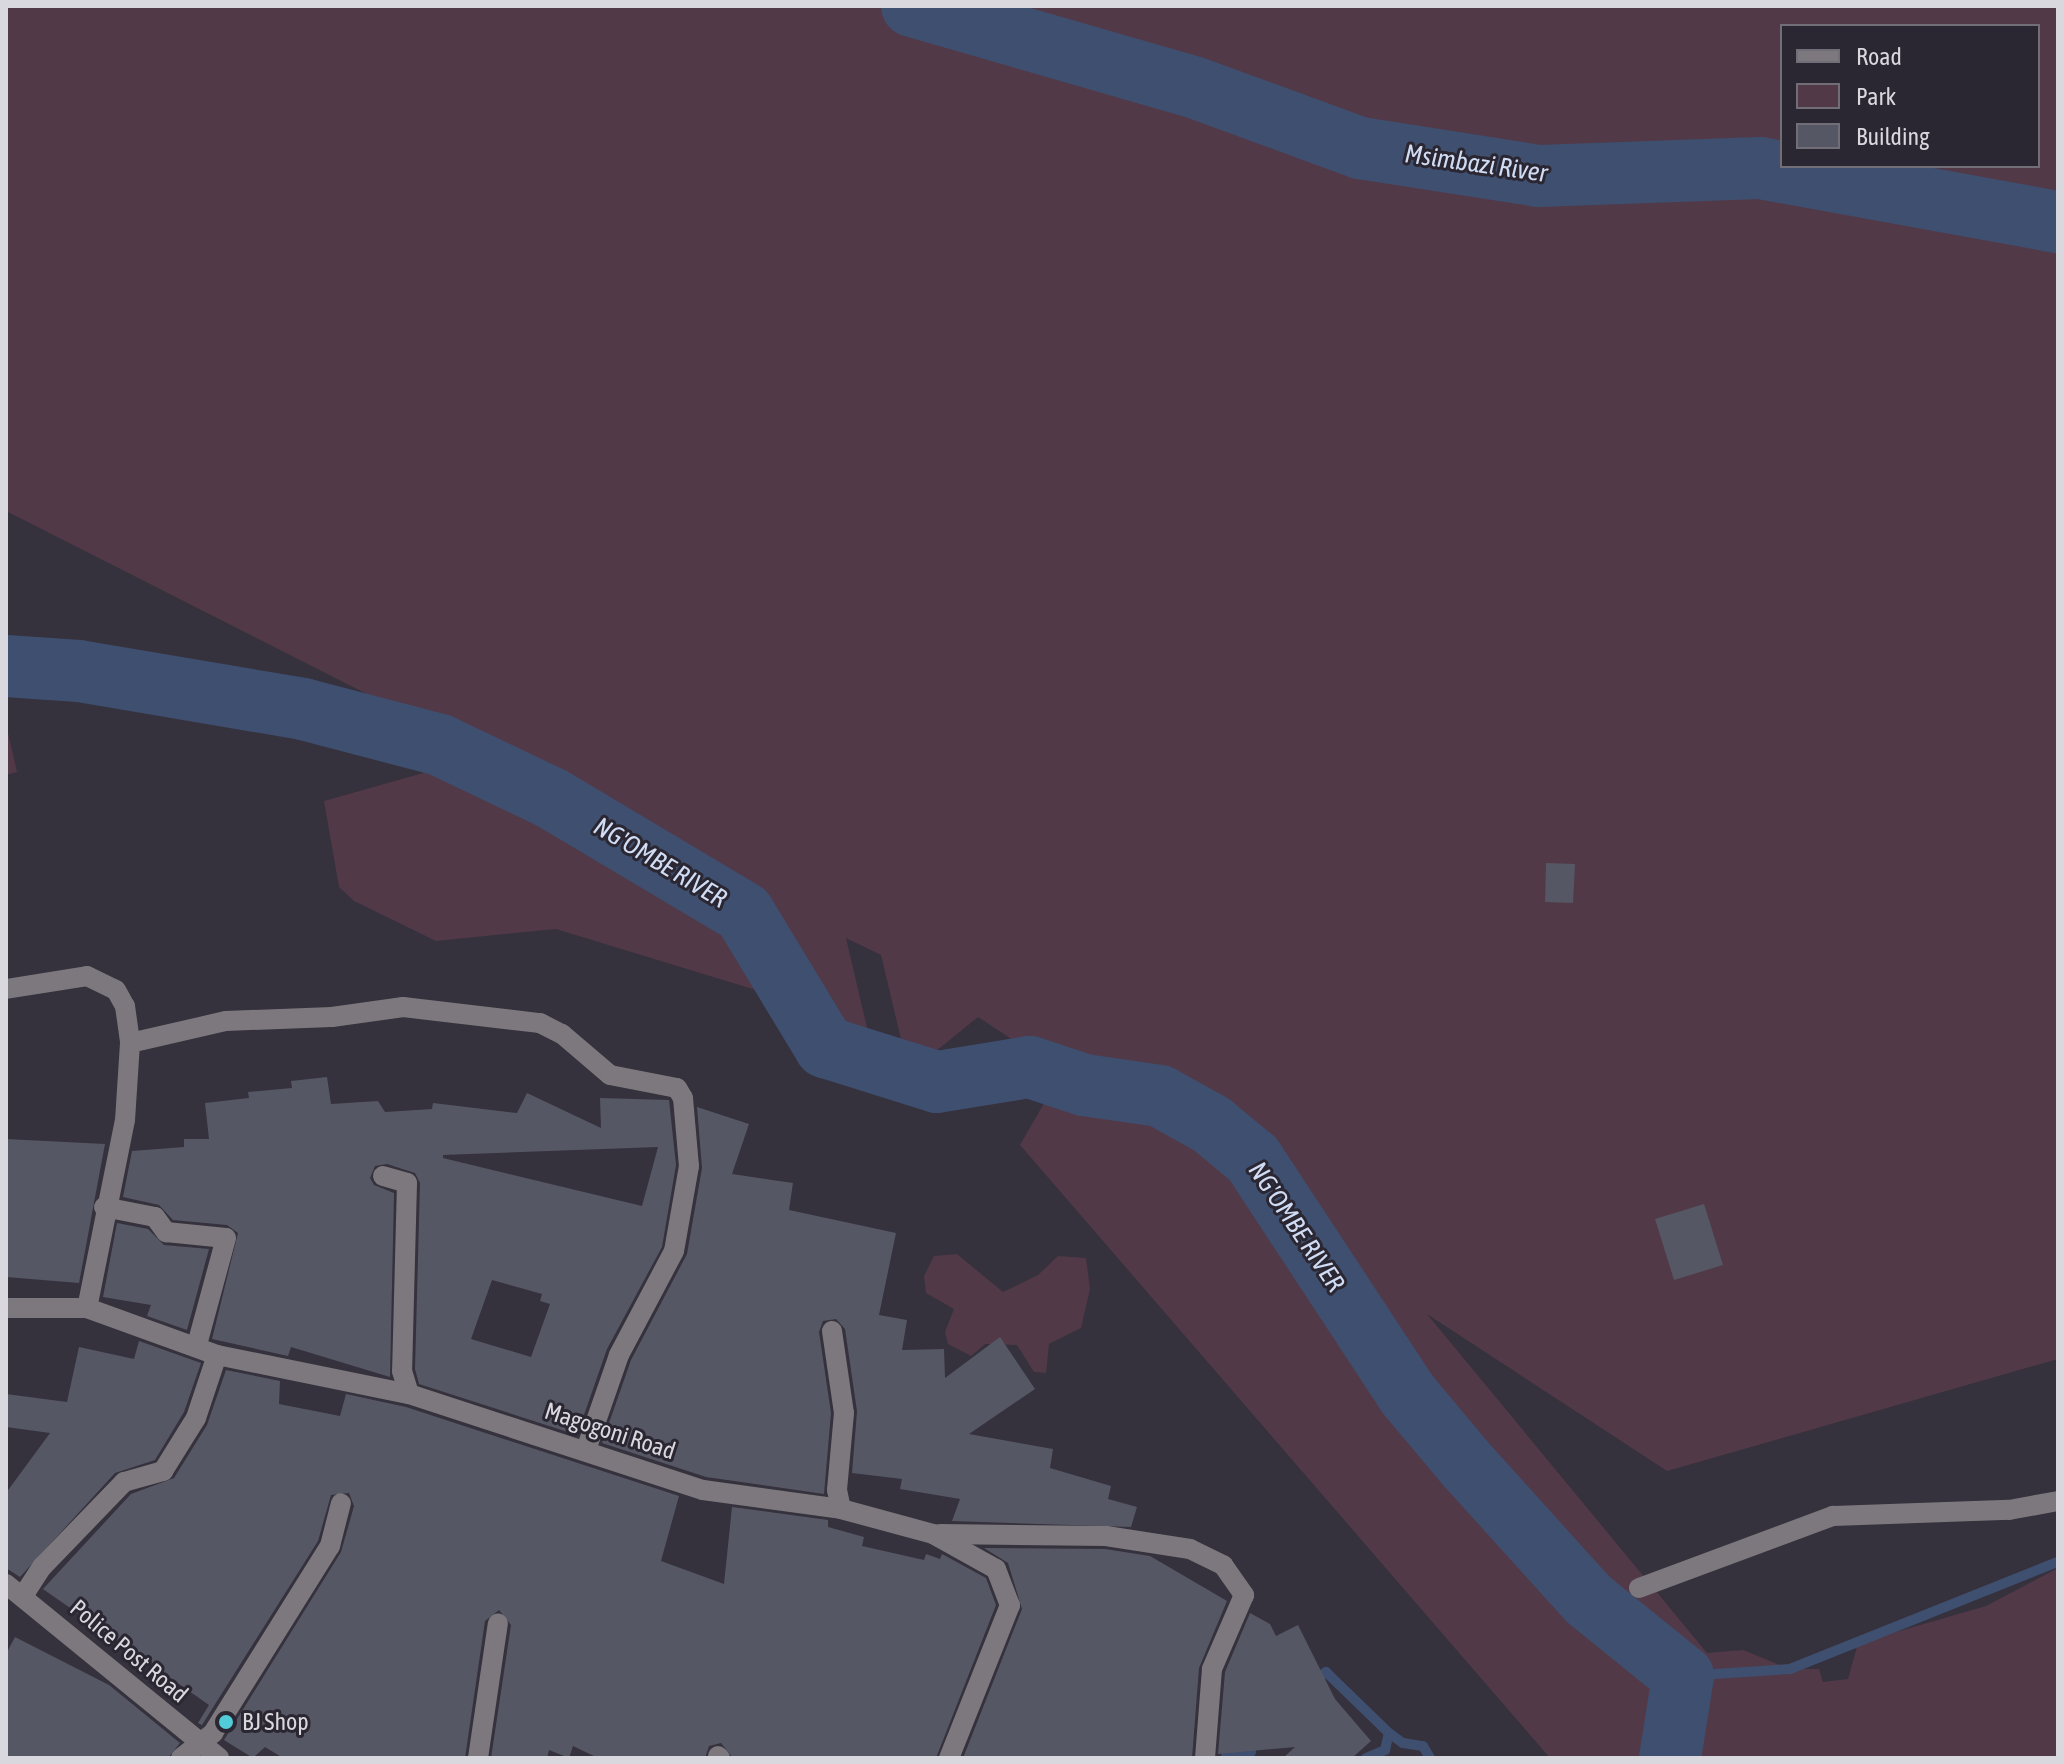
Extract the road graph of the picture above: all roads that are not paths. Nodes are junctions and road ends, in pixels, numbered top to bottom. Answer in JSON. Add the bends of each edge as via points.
{"nodes":[{"id":1,"x":6,"y":989,"type":"edge"},
{"id":2,"x":130,"y":1043,"type":"junction"},
{"id":3,"x":383,"y":1176,"type":"dead end"},
{"id":4,"x":104,"y":1207,"type":"junction"},
{"id":5,"x":6,"y":1308,"type":"edge"},
{"id":6,"x":87,"y":1308,"type":"junction"},
{"id":7,"x":832,"y":1331,"type":"dead end"},
{"id":8,"x":197,"y":1345,"type":"junction"},
{"id":9,"x":217,"y":1355,"type":"junction"},
{"id":10,"x":409,"y":1394,"type":"junction"},
{"id":11,"x":586,"y":1450,"type":"junction"},
{"id":12,"x":2058,"y":1501,"type":"edge"},
{"id":13,"x":341,"y":1503,"type":"dead end"},
{"id":14,"x":841,"y":1509,"type":"junction"},
{"id":15,"x":933,"y":1534,"type":"junction"},
{"id":16,"x":1639,"y":1588,"type":"dead end"},
{"id":17,"x":14,"y":1590,"type":"edge"},
{"id":18,"x":498,"y":1623,"type":"dead end"},
{"id":19,"x":202,"y":1744,"type":"junction"},
{"id":20,"x":181,"y":1758,"type":"edge"},
{"id":21,"x":219,"y":1758,"type":"edge"},
{"id":22,"x":478,"y":1758,"type":"edge"},
{"id":23,"x":949,"y":1758,"type":"edge"},
{"id":24,"x":1205,"y":1758,"type":"edge"}],
"edges":[{"from":1,"to":2,"type":"street","via":[[87,976],[104,981],[125,1006]]},
{"from":2,"to":4,"type":"street","via":[[125,1120]]},
{"from":2,"to":11,"type":"street","via":[[226,1021],[332,1017],[403,1007],[540,1023],[562,1034],[610,1075],[677,1088],[683,1098],[689,1166],[674,1251],[619,1355]]},
{"from":3,"to":10,"type":"street","via":[[407,1183],[402,1371]]},
{"from":4,"to":6,"type":"street","via":[[96,1281]]},
{"from":4,"to":8,"type":"street","via":[[155,1217],[166,1232],[226,1238]]},
{"from":5,"to":6,"type":"street","name":"Magogoni Road"},
{"from":6,"to":8,"type":"street","name":"Magogoni Road"},
{"from":7,"to":14,"type":"street","via":[[844,1413],[837,1490]]},
{"from":8,"to":9,"type":"street","name":"Magogoni Road"},
{"from":9,"to":10,"type":"street","name":"Magogoni Road"},
{"from":9,"to":17,"type":"street","via":[[196,1418],[163,1471],[124,1482]]},
{"from":10,"to":11,"type":"street","name":"Magogoni Road"},
{"from":11,"to":14,"type":"street","name":"Magogoni Road","via":[[703,1490]]},
{"from":12,"to":16,"type":"street","via":[[2009,1510],[1833,1516]]},
{"from":13,"to":19,"type":"street","via":[[330,1546]]},
{"from":14,"to":15,"type":"street","name":"Magogoni Road"},
{"from":15,"to":23,"type":"street","name":"Magogoni Road","via":[[996,1569],[1010,1605]]},
{"from":15,"to":24,"type":"street","via":[[1106,1536],[1190,1549],[1223,1565],[1244,1595],[1212,1669]]},
{"from":17,"to":19,"type":"street","name":"Police Post Road"},
{"from":18,"to":22,"type":"street"},
{"from":19,"to":20,"type":"street"},
{"from":19,"to":21,"type":"street","name":"Police Post Road"}]}
